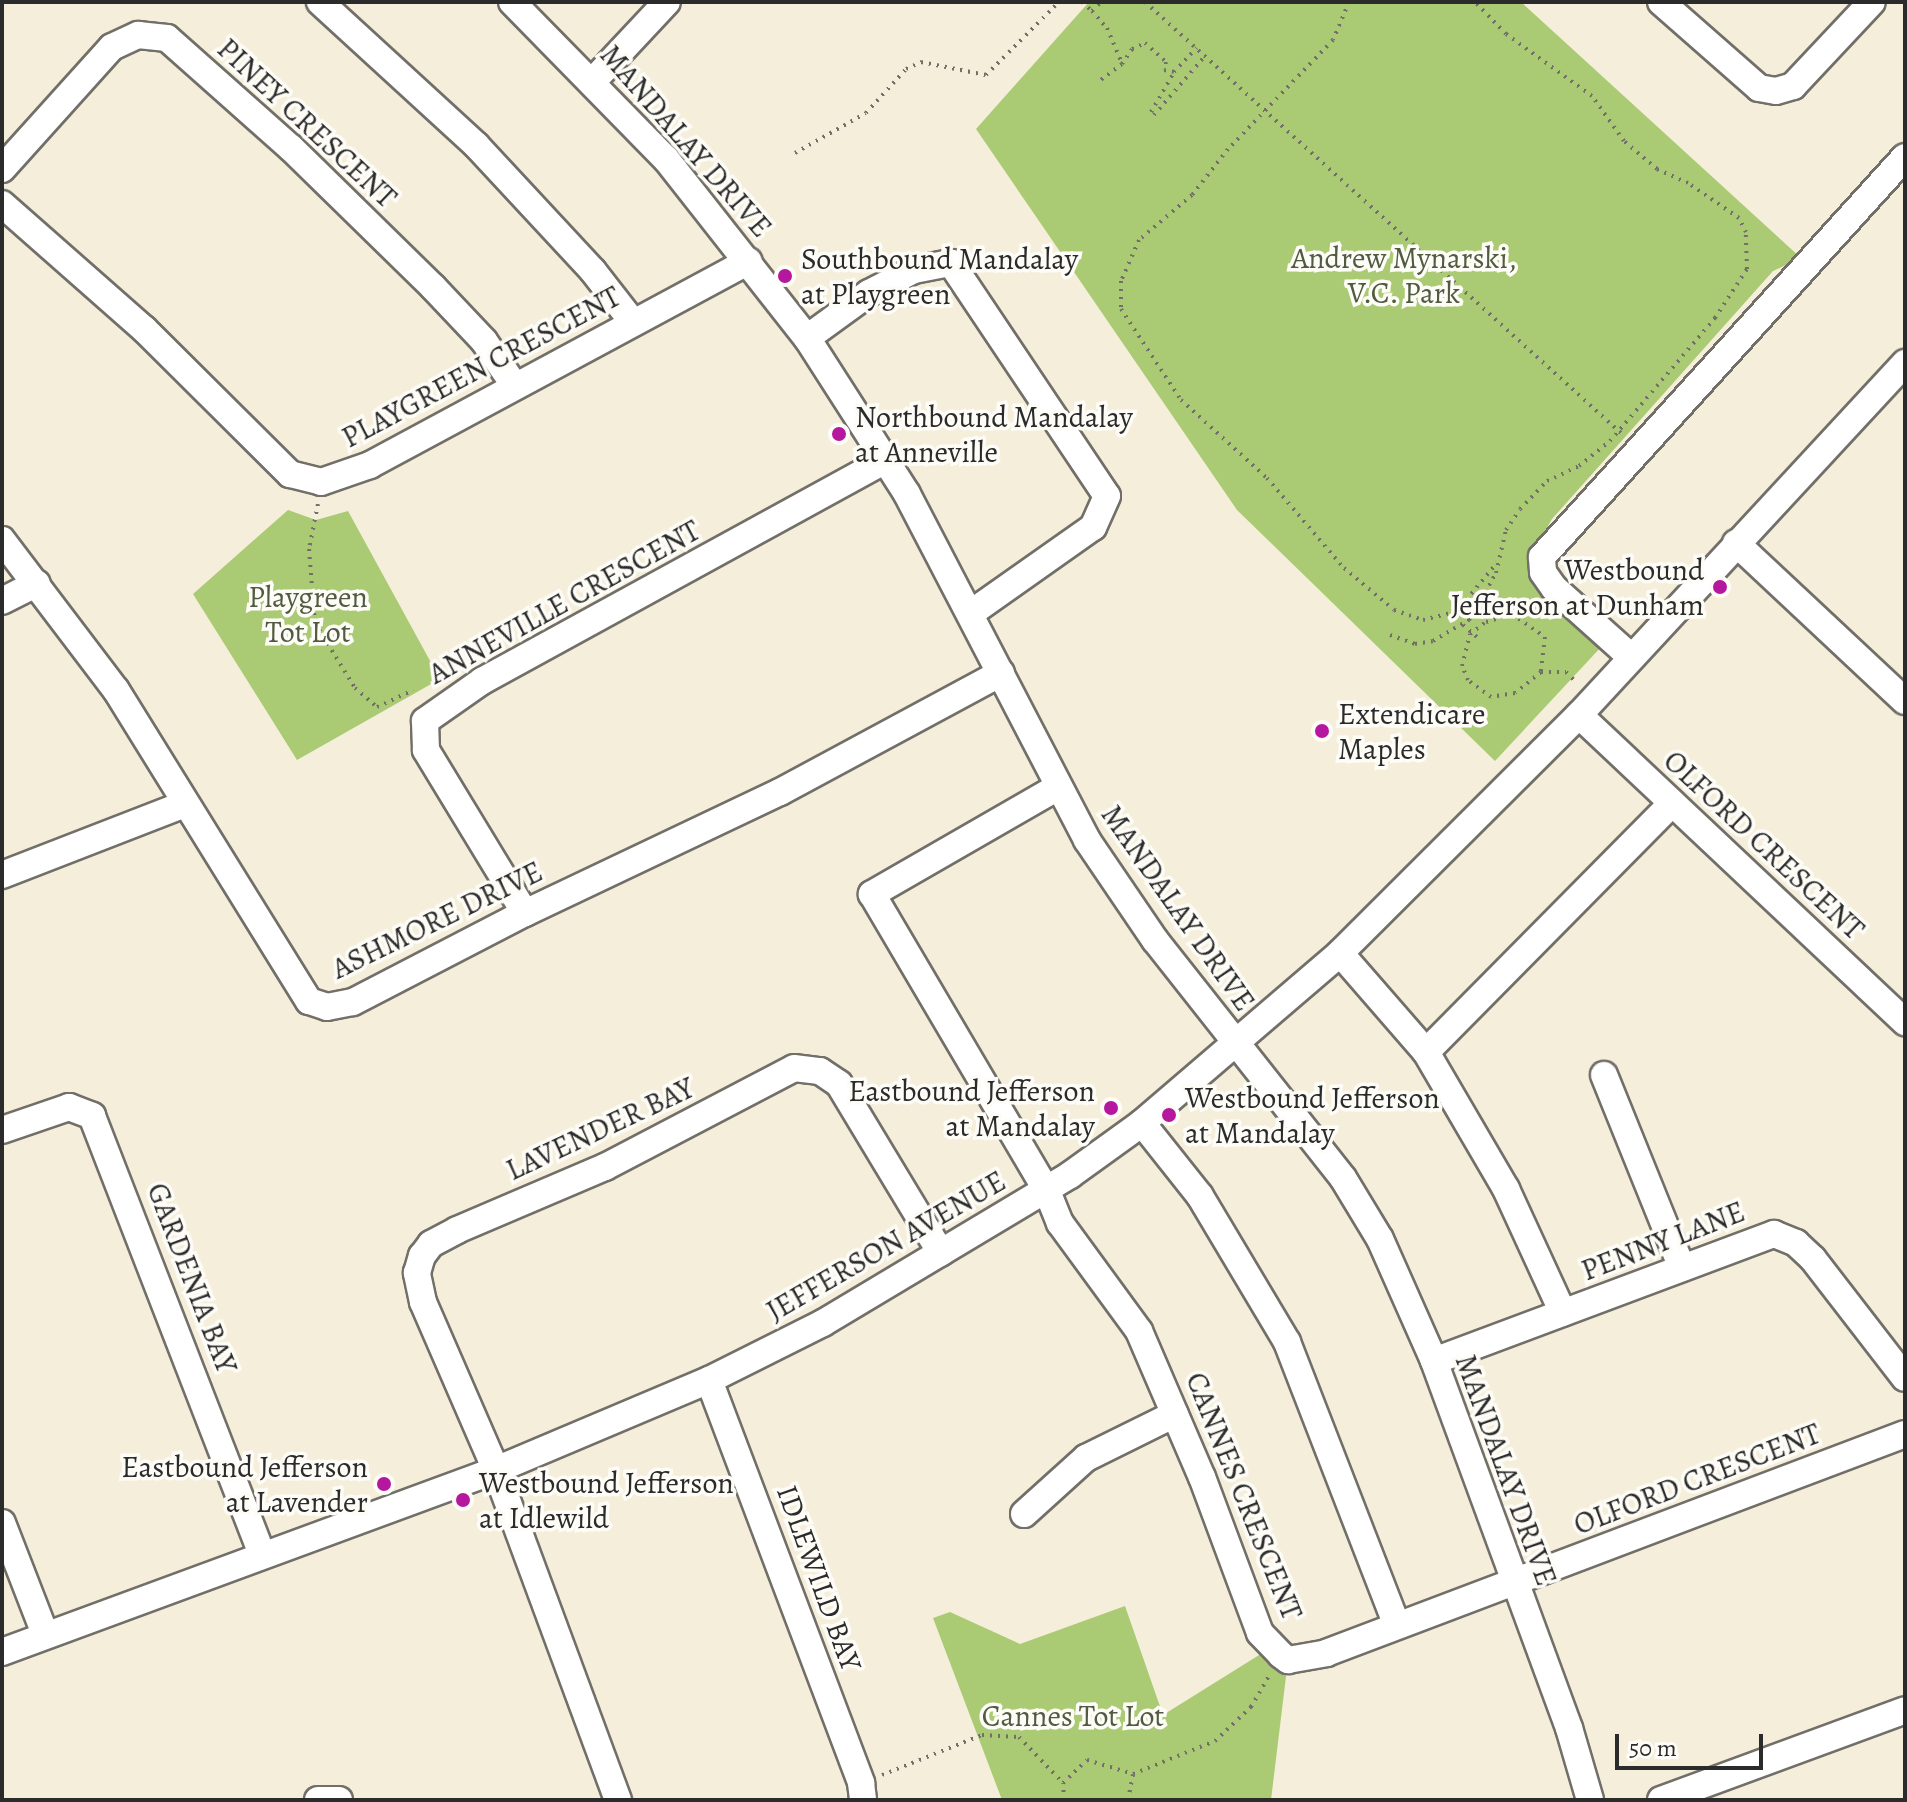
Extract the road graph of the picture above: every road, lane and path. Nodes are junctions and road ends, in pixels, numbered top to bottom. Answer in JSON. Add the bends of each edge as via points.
{"nodes":[{"id":1,"x":320,"y":2,"type":"edge"},
{"id":2,"x":512,"y":2,"type":"edge"},
{"id":3,"x":667,"y":2,"type":"edge"},
{"id":4,"x":1059,"y":2,"type":"edge"},
{"id":5,"x":1082,"y":2,"type":"edge"},
{"id":6,"x":1101,"y":2,"type":"edge"},
{"id":7,"x":1145,"y":2,"type":"edge"},
{"id":8,"x":1349,"y":2,"type":"edge"},
{"id":9,"x":1475,"y":2,"type":"edge"},
{"id":10,"x":1661,"y":2,"type":"edge"},
{"id":11,"x":1872,"y":2,"type":"edge"},
{"id":12,"x":1092,"y":11,"type":"junction"},
{"id":13,"x":1196,"y":48,"type":"junction"},
{"id":14,"x":1205,"y":56,"type":"junction"},
{"id":15,"x":1122,"y":64,"type":"junction"},
{"id":16,"x":1174,"y":72,"type":"junction"},
{"id":17,"x":593,"y":81,"type":"junction"},
{"id":18,"x":1097,"y":83,"type":"dead end"},
{"id":19,"x":1264,"y":110,"type":"junction"},
{"id":20,"x":795,"y":153,"type":"dead end"},
{"id":21,"x":1905,"y":157,"type":"edge"},
{"id":22,"x":2,"y":169,"type":"edge"},
{"id":23,"x":2,"y":204,"type":"edge"},
{"id":24,"x":749,"y":261,"type":"junction"},
{"id":25,"x":632,"y":321,"type":"junction"},
{"id":26,"x":807,"y":338,"type":"junction"},
{"id":27,"x":1902,"y":371,"type":"edge"},
{"id":28,"x":515,"y":386,"type":"junction"},
{"id":29,"x":1628,"y":439,"type":"junction"},
{"id":30,"x":887,"y":459,"type":"junction"},
{"id":31,"x":321,"y":482,"type":"junction"},
{"id":32,"x":2,"y":540,"type":"edge"},
{"id":33,"x":1736,"y":543,"type":"junction"},
{"id":34,"x":1500,"y":558,"type":"junction"},
{"id":35,"x":37,"y":583,"type":"junction"},
{"id":36,"x":2,"y":601,"type":"edge"},
{"id":37,"x":971,"y":613,"type":"junction"},
{"id":38,"x":1463,"y":625,"type":"junction"},
{"id":39,"x":1471,"y":633,"type":"junction"},
{"id":40,"x":1390,"y":635,"type":"dead end"},
{"id":41,"x":1478,"y":638,"type":"dead end"},
{"id":42,"x":1631,"y":657,"type":"junction"},
{"id":43,"x":1541,"y":672,"type":"junction"},
{"id":44,"x":1001,"y":673,"type":"junction"},
{"id":45,"x":1574,"y":680,"type":"dead end"},
{"id":46,"x":413,"y":690,"type":"dead end"},
{"id":47,"x":1905,"y":701,"type":"edge"},
{"id":48,"x":1579,"y":715,"type":"junction"},
{"id":49,"x":1058,"y":787,"type":"junction"},
{"id":50,"x":1672,"y":803,"type":"junction"},
{"id":51,"x":185,"y":804,"type":"junction"},
{"id":52,"x":2,"y":875,"type":"edge"},
{"id":53,"x":525,"y":913,"type":"junction"},
{"id":54,"x":1340,"y":953,"type":"junction"},
{"id":55,"x":1905,"y":1022,"type":"edge"},
{"id":56,"x":1236,"y":1044,"type":"junction"},
{"id":57,"x":1426,"y":1052,"type":"junction"},
{"id":58,"x":1604,"y":1075,"type":"dead end"},
{"id":59,"x":1142,"y":1123,"type":"junction"},
{"id":60,"x":2,"y":1130,"type":"edge"},
{"id":61,"x":1047,"y":1191,"type":"junction"},
{"id":62,"x":941,"y":1253,"type":"junction"},
{"id":63,"x":1682,"y":1268,"type":"junction"},
{"id":64,"x":1563,"y":1313,"type":"junction"},
{"id":65,"x":1434,"y":1361,"type":"junction"},
{"id":66,"x":1905,"y":1378,"type":"edge"},
{"id":67,"x":709,"y":1380,"type":"junction"},
{"id":68,"x":1175,"y":1414,"type":"junction"},
{"id":69,"x":1905,"y":1434,"type":"edge"},
{"id":70,"x":496,"y":1470,"type":"junction"},
{"id":71,"x":1024,"y":1514,"type":"dead end"},
{"id":72,"x":2,"y":1523,"type":"edge"},
{"id":73,"x":262,"y":1554,"type":"junction"},
{"id":74,"x":1512,"y":1582,"type":"junction"},
{"id":75,"x":1396,"y":1623,"type":"junction"},
{"id":76,"x":45,"y":1634,"type":"junction"},
{"id":77,"x":2,"y":1652,"type":"edge"},
{"id":78,"x":1281,"y":1655,"type":"junction"},
{"id":79,"x":1905,"y":1710,"type":"edge"},
{"id":80,"x":1133,"y":1774,"type":"junction"},
{"id":81,"x":1063,"y":1783,"type":"junction"},
{"id":82,"x":862,"y":1791,"type":"edge"},
{"id":83,"x":318,"y":1800,"type":"edge"},
{"id":84,"x":339,"y":1800,"type":"edge"},
{"id":85,"x":618,"y":1800,"type":"edge"},
{"id":86,"x":1064,"y":1800,"type":"edge"},
{"id":87,"x":1128,"y":1800,"type":"edge"},
{"id":88,"x":1590,"y":1800,"type":"edge"},
{"id":89,"x":1661,"y":1800,"type":"edge"}],
"edges":[{"from":1,"to":25,"type":"street","via":[[476,145]]},
{"from":2,"to":17,"type":"street","name":"MANDALAY DRIVE"},
{"from":3,"to":17,"type":"street"},
{"from":4,"to":20,"type":"path","via":[[986,75],[921,62],[906,69],[866,113]]},
{"from":5,"to":12,"type":"path"},
{"from":6,"to":12,"type":"path"},
{"from":7,"to":13,"type":"path"},
{"from":8,"to":19,"type":"path","via":[[1333,40]]},
{"from":9,"to":29,"type":"path","via":[[1506,34],[1592,96],[1624,141],[1657,169],[1739,218],[1746,232],[1747,269]]},
{"from":10,"to":11,"type":"street","via":[[1759,88],[1776,91],[1793,86]]},
{"from":12,"to":15,"type":"path","via":[[1107,28]]},
{"from":13,"to":14,"type":"path"},
{"from":13,"to":16,"type":"path"},
{"from":14,"to":16,"type":"path","via":[[1153,113]]},
{"from":14,"to":19,"type":"path"},
{"from":15,"to":16,"type":"path","via":[[1132,49],[1145,43],[1166,62],[1164,70]]},
{"from":15,"to":18,"type":"path"},
{"from":17,"to":24,"type":"street","name":"MANDALAY DRIVE"},
{"from":19,"to":29,"type":"path"},
{"from":19,"to":34,"type":"path","via":[[1192,195],[1139,240],[1121,281],[1121,309],[1181,400],[1267,478],[1334,558],[1394,610],[1423,620],[1456,612]]},
{"from":21,"to":29,"type":"street"},
{"from":22,"to":28,"type":"street","name":"PINEY CRESCENT","via":[[112,47],[138,35],[167,38],[291,148],[433,287],[484,341]]},
{"from":23,"to":31,"type":"street","name":"PLAYGREEN CRESCENT","via":[[144,329],[290,474]]},
{"from":24,"to":25,"type":"street","name":"PLAYGREEN CRESCENT"},
{"from":24,"to":26,"type":"street","name":"MANDALAY DRIVE"},
{"from":25,"to":28,"type":"street","name":"PLAYGREEN CRESCENT"},
{"from":26,"to":30,"type":"street","name":"MANDALAY DRIVE"},
{"from":26,"to":37,"type":"street","via":[[869,293],[914,270],[951,263],[1107,496],[1093,527],[1058,557]]},
{"from":27,"to":33,"type":"street","name":"JEFFERSON AVENUE"},
{"from":28,"to":31,"type":"street","name":"PLAYGREEN CRESCENT","via":[[370,465]]},
{"from":29,"to":34,"type":"path","via":[[1532,494],[1506,530]]},
{"from":29,"to":42,"type":"street","via":[[1542,557],[1543,572],[1554,588]]},
{"from":30,"to":37,"type":"street","name":"MANDALAY DRIVE"},
{"from":30,"to":53,"type":"street","name":"ANNEVILLE CRESCENT","via":[[482,681],[425,721],[426,750]]},
{"from":31,"to":46,"type":"path","via":[[309,549],[315,623],[355,688],[377,707]]},
{"from":32,"to":35,"type":"street","name":"ASHMORE DRIVE"},
{"from":33,"to":42,"type":"street","name":"JEFFERSON AVENUE"},
{"from":33,"to":47,"type":"street"},
{"from":34,"to":38,"type":"path"},
{"from":35,"to":36,"type":"street"},
{"from":35,"to":51,"type":"street","name":"ASHMORE DRIVE","via":[[116,690]]},
{"from":37,"to":44,"type":"street","name":"MANDALAY DRIVE"},
{"from":38,"to":39,"type":"path"},
{"from":38,"to":40,"type":"path","via":[[1415,644]]},
{"from":39,"to":41,"type":"path"},
{"from":39,"to":43,"type":"path","via":[[1512,614],[1545,637]]},
{"from":39,"to":43,"type":"path","via":[[1462,666],[1468,680],[1491,697],[1515,693]]},
{"from":42,"to":48,"type":"street","name":"JEFFERSON AVENUE"},
{"from":43,"to":45,"type":"path","via":[[1566,672]]},
{"from":44,"to":49,"type":"street","name":"MANDALAY DRIVE"},
{"from":44,"to":53,"type":"street","name":"ASHMORE DRIVE","via":[[780,792]]},
{"from":48,"to":50,"type":"street","name":"OLFORD CRESCENT"},
{"from":48,"to":54,"type":"street","name":"JEFFERSON AVENUE"},
{"from":49,"to":56,"type":"street","name":"MANDALAY DRIVE","via":[[1135,914]]},
{"from":49,"to":61,"type":"street","name":"CANNES CRESCENT","via":[[872,894]]},
{"from":50,"to":55,"type":"street","name":"OLFORD CRESCENT"},
{"from":50,"to":57,"type":"street"},
{"from":51,"to":52,"type":"street"},
{"from":51,"to":53,"type":"street","name":"ASHMORE DRIVE","via":[[309,1001],[327,1007],[353,1002]]},
{"from":54,"to":56,"type":"street","name":"JEFFERSON AVENUE"},
{"from":54,"to":57,"type":"street"},
{"from":56,"to":59,"type":"street","name":"JEFFERSON AVENUE"},
{"from":56,"to":65,"type":"street","name":"MANDALAY DRIVE","via":[[1343,1178],[1380,1239]]},
{"from":57,"to":64,"type":"street","via":[[1506,1189]]},
{"from":58,"to":63,"type":"street"},
{"from":59,"to":61,"type":"street","name":"JEFFERSON AVENUE"},
{"from":59,"to":75,"type":"street","via":[[1208,1207],[1287,1342]]},
{"from":60,"to":73,"type":"street","name":"GARDENIA BAY","via":[[69,1107],[92,1116]]},
{"from":61,"to":62,"type":"street","name":"JEFFERSON AVENUE"},
{"from":61,"to":68,"type":"street","name":"CANNES CRESCENT","via":[[1060,1223],[1139,1331]]},
{"from":62,"to":67,"type":"street","name":"JEFFERSON AVENUE","via":[[823,1323]]},
{"from":62,"to":70,"type":"street","name":"LAVENDER BAY","via":[[839,1084],[820,1071],[794,1068],[627,1156],[457,1230],[431,1244],[422,1256],[419,1289]]},
{"from":63,"to":64,"type":"street","name":"PENNY LANE"},
{"from":63,"to":66,"type":"street","name":"PENNY LANE","via":[[1774,1234],[1796,1243]]},
{"from":64,"to":65,"type":"street","name":"PENNY LANE"},
{"from":65,"to":74,"type":"street","name":"MANDALAY DRIVE"},
{"from":67,"to":70,"type":"street","name":"JEFFERSON AVENUE"},
{"from":67,"to":82,"type":"street","name":"IDLEWILD BAY"},
{"from":68,"to":71,"type":"street","via":[[1086,1458]]},
{"from":68,"to":78,"type":"street","name":"CANNES CRESCENT","via":[[1260,1633]]},
{"from":69,"to":74,"type":"street","name":"OLFORD CRESCENT"},
{"from":70,"to":73,"type":"street","name":"JEFFERSON AVENUE"},
{"from":70,"to":85,"type":"street"},
{"from":72,"to":76,"type":"street"},
{"from":73,"to":76,"type":"street","name":"JEFFERSON AVENUE"},
{"from":74,"to":75,"type":"street","name":"CANNES CRESCENT"},
{"from":74,"to":88,"type":"street","name":"MANDALAY DRIVE","via":[[1569,1728]]},
{"from":75,"to":78,"type":"street","name":"CANNES CRESCENT","via":[[1326,1653],[1288,1660]]},
{"from":76,"to":77,"type":"street","name":"JEFFERSON AVENUE"},
{"from":78,"to":80,"type":"path","via":[[1251,1707],[1215,1741]]},
{"from":79,"to":89,"type":"street"},
{"from":80,"to":81,"type":"path","via":[[1087,1760]]},
{"from":80,"to":87,"type":"path"},
{"from":81,"to":82,"type":"path","via":[[1019,1737],[982,1735]]},
{"from":81,"to":86,"type":"path"},
{"from":83,"to":84,"type":"street"}]}
